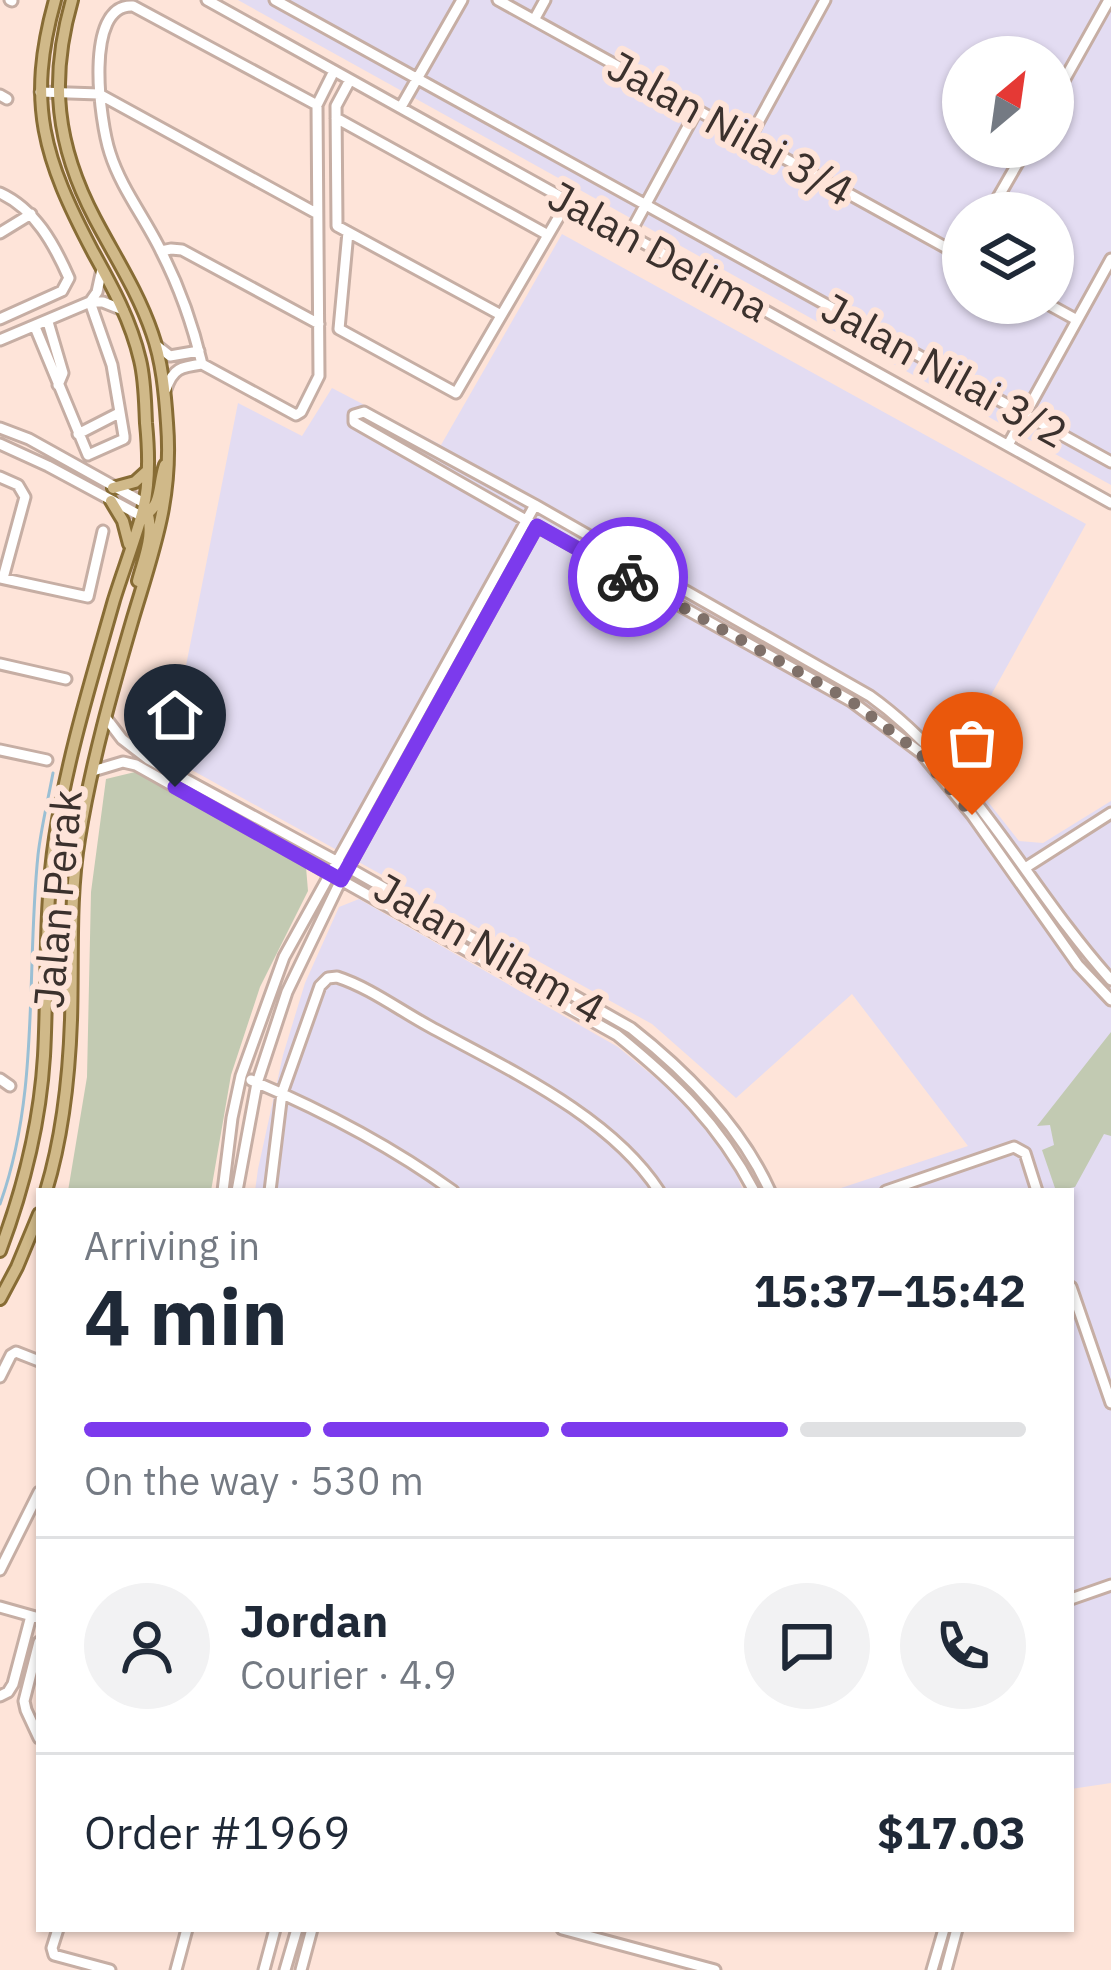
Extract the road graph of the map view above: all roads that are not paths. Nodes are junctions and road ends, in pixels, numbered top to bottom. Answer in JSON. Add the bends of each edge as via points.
{"nodes":[{"id":1,"x":55,"y":0,"type":"edge"},
{"id":2,"x":72,"y":0,"type":"edge"},
{"id":3,"x":207,"y":0,"type":"edge"},
{"id":4,"x":275,"y":0,"type":"edge"},
{"id":5,"x":462,"y":0,"type":"edge"},
{"id":6,"x":498,"y":0,"type":"edge"},
{"id":7,"x":545,"y":0,"type":"edge"},
{"id":8,"x":825,"y":0,"type":"edge"},
{"id":9,"x":1109,"y":0,"type":"edge"},
{"id":10,"x":534,"y":20,"type":"junction"},
{"id":11,"x":1074,"y":62,"type":"edge"},
{"id":12,"x":334,"y":71,"type":"junction"},
{"id":13,"x":417,"y":79,"type":"junction"},
{"id":14,"x":350,"y":80,"type":"junction"},
{"id":15,"x":40,"y":92,"type":"junction"},
{"id":16,"x":58,"y":93,"type":"junction"},
{"id":17,"x":99,"y":94,"type":"junction"},
{"id":18,"x":316,"y":105,"type":"junction"},
{"id":19,"x":400,"y":107,"type":"junction"},
{"id":20,"x":697,"y":110,"type":"junction"},
{"id":21,"x":336,"y":118,"type":"junction"},
{"id":22,"x":749,"y":139,"type":"junction"},
{"id":23,"x":0,"y":193,"type":"edge"},
{"id":24,"x":568,"y":200,"type":"junction"},
{"id":25,"x":645,"y":205,"type":"junction"},
{"id":26,"x":316,"y":213,"type":"junction"},
{"id":27,"x":31,"y":214,"type":"junction"},
{"id":28,"x":348,"y":232,"type":"junction"},
{"id":29,"x":0,"y":233,"type":"edge"},
{"id":30,"x":548,"y":235,"type":"junction"},
{"id":31,"x":629,"y":235,"type":"junction"},
{"id":32,"x":942,"y":245,"type":"edge"},
{"id":33,"x":161,"y":251,"type":"junction"},
{"id":34,"x":1111,"y":259,"type":"edge"},
{"id":35,"x":103,"y":269,"type":"junction"},
{"id":36,"x":90,"y":302,"type":"junction"},
{"id":37,"x":123,"y":310,"type":"junction"},
{"id":38,"x":501,"y":315,"type":"junction"},
{"id":39,"x":1074,"y":318,"type":"edge"},
{"id":40,"x":0,"y":319,"type":"edge"},
{"id":41,"x":1077,"y":320,"type":"junction"},
{"id":42,"x":48,"y":322,"type":"junction"},
{"id":43,"x":319,"y":324,"type":"junction"},
{"id":44,"x":35,"y":327,"type":"junction"},
{"id":45,"x":0,"y":340,"type":"edge"},
{"id":46,"x":156,"y":345,"type":"junction"},
{"id":47,"x":199,"y":351,"type":"junction"},
{"id":48,"x":202,"y":364,"type":"junction"},
{"id":49,"x":58,"y":385,"type":"junction"},
{"id":50,"x":164,"y":392,"type":"junction"},
{"id":51,"x":119,"y":412,"type":"junction"},
{"id":52,"x":1025,"y":414,"type":"junction"},
{"id":53,"x":0,"y":428,"type":"edge"},
{"id":54,"x":78,"y":434,"type":"junction"},
{"id":55,"x":0,"y":444,"type":"edge"},
{"id":56,"x":1008,"y":446,"type":"junction"},
{"id":57,"x":168,"y":456,"type":"junction"},
{"id":58,"x":1111,"y":462,"type":"edge"},
{"id":59,"x":148,"y":471,"type":"junction"},
{"id":60,"x":0,"y":477,"type":"edge"},
{"id":61,"x":112,"y":494,"type":"junction"},
{"id":62,"x":1111,"y":503,"type":"edge"},
{"id":63,"x":540,"y":508,"type":"junction"},
{"id":64,"x":144,"y":511,"type":"junction"},
{"id":65,"x":531,"y":523,"type":"junction"},
{"id":66,"x":103,"y":531,"type":"dead end"},
{"id":67,"x":129,"y":547,"type":"junction"},
{"id":68,"x":2,"y":578,"type":"edge"},
{"id":69,"x":134,"y":614,"type":"junction"},
{"id":70,"x":0,"y":664,"type":"edge"},
{"id":71,"x":66,"y":679,"type":"dead end"},
{"id":72,"x":106,"y":718,"type":"junction"},
{"id":73,"x":0,"y":750,"type":"edge"},
{"id":74,"x":47,"y":760,"type":"dead end"},
{"id":75,"x":93,"y":771,"type":"junction"},
{"id":76,"x":1111,"y":813,"type":"edge"},
{"id":77,"x":337,"y":862,"type":"junction"},
{"id":78,"x":349,"y":868,"type":"junction"},
{"id":79,"x":1021,"y":871,"type":"junction"},
{"id":80,"x":330,"y":874,"type":"junction"},
{"id":81,"x":341,"y":880,"type":"junction"},
{"id":82,"x":1111,"y":980,"type":"edge"},
{"id":83,"x":1111,"y":1000,"type":"edge"},
{"id":84,"x":241,"y":1076,"type":"junction"},
{"id":85,"x":257,"y":1083,"type":"junction"},
{"id":86,"x":282,"y":1093,"type":"junction"},
{"id":87,"x":47,"y":1188,"type":"edge"},
{"id":88,"x":223,"y":1188,"type":"edge"},
{"id":89,"x":238,"y":1188,"type":"edge"},
{"id":90,"x":270,"y":1188,"type":"edge"},
{"id":91,"x":449,"y":1188,"type":"edge"},
{"id":92,"x":656,"y":1188,"type":"edge"},
{"id":93,"x":752,"y":1188,"type":"edge"},
{"id":94,"x":768,"y":1188,"type":"edge"},
{"id":95,"x":895,"y":1188,"type":"edge"},
{"id":96,"x":1036,"y":1188,"type":"edge"},
{"id":97,"x":36,"y":1221,"type":"edge"},
{"id":98,"x":0,"y":1251,"type":"edge"},
{"id":99,"x":1074,"y":1296,"type":"edge"},
{"id":100,"x":0,"y":1299,"type":"edge"},
{"id":101,"x":36,"y":1360,"type":"edge"},
{"id":102,"x":0,"y":1377,"type":"edge"},
{"id":103,"x":1111,"y":1403,"type":"edge"},
{"id":104,"x":34,"y":1515,"type":"edge"},
{"id":105,"x":0,"y":1570,"type":"edge"},
{"id":106,"x":1111,"y":1585,"type":"edge"},
{"id":107,"x":1074,"y":1598,"type":"edge"},
{"id":108,"x":0,"y":1607,"type":"edge"},
{"id":109,"x":35,"y":1617,"type":"edge"},
{"id":110,"x":36,"y":1654,"type":"edge"},
{"id":111,"x":0,"y":1696,"type":"edge"},
{"id":112,"x":36,"y":1732,"type":"edge"},
{"id":113,"x":57,"y":1932,"type":"edge"},
{"id":114,"x":186,"y":1932,"type":"edge"},
{"id":115,"x":274,"y":1932,"type":"edge"},
{"id":116,"x":295,"y":1932,"type":"edge"},
{"id":117,"x":311,"y":1932,"type":"edge"},
{"id":118,"x":573,"y":1932,"type":"edge"},
{"id":119,"x":943,"y":1932,"type":"edge"},
{"id":120,"x":956,"y":1932,"type":"edge"},
{"id":121,"x":289,"y":1954,"type":"junction"},
{"id":122,"x":303,"y":1964,"type":"edge"},
{"id":123,"x":110,"y":1970,"type":"edge"},
{"id":124,"x":176,"y":1970,"type":"edge"},
{"id":125,"x":264,"y":1970,"type":"edge"},
{"id":126,"x":285,"y":1970,"type":"edge"},
{"id":127,"x":716,"y":1970,"type":"edge"},
{"id":128,"x":932,"y":1970,"type":"edge"},
{"id":129,"x":946,"y":1970,"type":"edge"}],
"edges":[{"from":1,"to":15,"type":"main road","name":"Jalan Perak"},
{"from":2,"to":16,"type":"main road","name":"Jalan Perak"},
{"from":3,"to":12,"type":"street","name":"Jalan Delima"},
{"from":4,"to":13,"type":"street","name":"Jalan Nilai 3/2"},
{"from":5,"to":13,"type":"street"},
{"from":6,"to":10,"type":"street","name":"Jalan Nilai 3/4"},
{"from":7,"to":10,"type":"street"},
{"from":8,"to":22,"type":"street"},
{"from":9,"to":11,"type":"street"},
{"from":10,"to":20,"type":"street","name":"Jalan Nilai 3/4"},
{"from":12,"to":14,"type":"street","name":"Jalan Delima"},
{"from":12,"to":18,"type":"street"},
{"from":13,"to":19,"type":"street"},
{"from":13,"to":25,"type":"street","name":"Jalan Nilai 3/2"},
{"from":14,"to":19,"type":"street","name":"Jalan Delima"},
{"from":14,"to":21,"type":"street"},
{"from":15,"to":16,"type":"street"},
{"from":15,"to":35,"type":"main road","name":"Jalan Perak","via":[[58,182]]},
{"from":16,"to":17,"type":"street"},
{"from":16,"to":46,"type":"main road","name":"Jalan Perak","via":[[75,175]]},
{"from":17,"to":18,"type":"street","via":[[101,40],[124,5]]},
{"from":17,"to":26,"type":"street"},
{"from":17,"to":33,"type":"street","via":[[117,172]]},
{"from":18,"to":26,"type":"street"},
{"from":19,"to":24,"type":"street","name":"Jalan Delima"},
{"from":20,"to":22,"type":"street","name":"Jalan Nilai 3/4"},
{"from":20,"to":25,"type":"street"},
{"from":21,"to":28,"type":"street","via":[[336,221]]},
{"from":21,"to":30,"type":"street"},
{"from":22,"to":32,"type":"street","name":"Jalan Nilai 3/4"},
{"from":23,"to":27,"type":"street"},
{"from":24,"to":30,"type":"street"},
{"from":24,"to":31,"type":"street","name":"Jalan Delima"},
{"from":25,"to":31,"type":"street"},
{"from":25,"to":52,"type":"street","name":"Jalan Nilai 3/2"},
{"from":26,"to":43,"type":"street"},
{"from":27,"to":29,"type":"street"},
{"from":27,"to":40,"type":"street","via":[[69,278],[62,291]]},
{"from":28,"to":38,"type":"street"},
{"from":28,"to":38,"type":"street","via":[[339,329],[456,393]]},
{"from":30,"to":38,"type":"street"},
{"from":31,"to":56,"type":"street","name":"Jalan Delima"},
{"from":33,"to":43,"type":"street","via":[[182,250]]},
{"from":33,"to":47,"type":"street"},
{"from":34,"to":41,"type":"street"},
{"from":35,"to":36,"type":"street"},
{"from":35,"to":37,"type":"main road","name":"Jalan Perak"},
{"from":36,"to":37,"type":"street"},
{"from":36,"to":42,"type":"street"},
{"from":36,"to":51,"type":"street"},
{"from":37,"to":59,"type":"main road","name":"Jalan Perak","via":[[141,362]]},
{"from":39,"to":41,"type":"street"},
{"from":41,"to":52,"type":"street"},
{"from":42,"to":44,"type":"street"},
{"from":42,"to":49,"type":"street","via":[[63,373]]},
{"from":43,"to":48,"type":"street","via":[[319,376],[299,414]]},
{"from":44,"to":45,"type":"street"},
{"from":44,"to":49,"type":"street"},
{"from":46,"to":47,"type":"street","via":[[170,356]]},
{"from":46,"to":50,"type":"main road","name":"Jalan Perak"},
{"from":47,"to":48,"type":"street"},
{"from":48,"to":50,"type":"street","via":[[173,372]]},
{"from":49,"to":54,"type":"street"},
{"from":50,"to":57,"type":"main road","name":"Jalan Perak"},
{"from":51,"to":54,"type":"street"},
{"from":51,"to":54,"type":"street","via":[[124,439],[88,455]]},
{"from":52,"to":56,"type":"street"},
{"from":52,"to":58,"type":"street","name":"Jalan Nilai 3/2"},
{"from":53,"to":61,"type":"street"},
{"from":55,"to":61,"type":"street"},
{"from":56,"to":62,"type":"street","name":"Jalan Delima"},
{"from":57,"to":64,"type":"main road","via":[[157,503]]},
{"from":57,"to":69,"type":"main road","name":"Jalan Perak","via":[[160,529]]},
{"from":59,"to":61,"type":"main road"},
{"from":59,"to":64,"type":"main road","name":"Jalan Perak"},
{"from":60,"to":68,"type":"street","via":[[25,497]]},
{"from":61,"to":64,"type":"street"},
{"from":61,"to":67,"type":"main road"},
{"from":63,"to":65,"type":"street"},
{"from":63,"to":65,"type":"street","via":[[364,412],[354,415]]},
{"from":63,"to":79,"type":"street","via":[[870,696],[928,745]]},
{"from":64,"to":67,"type":"main road","name":"Jalan Perak"},
{"from":64,"to":69,"type":"main road","via":[[152,522]]},
{"from":65,"to":77,"type":"street"},
{"from":65,"to":78,"type":"street"},
{"from":65,"to":79,"type":"street","via":[[878,719],[920,753]]},
{"from":66,"to":68,"type":"street","via":[[88,597]]},
{"from":67,"to":98,"type":"main road","name":"Jalan Perak","via":[[55,838],[39,1104]]},
{"from":69,"to":72,"type":"main road","name":"Jalan Perak"},
{"from":70,"to":71,"type":"street"},
{"from":72,"to":75,"type":"main road","name":"Jalan Perak"},
{"from":72,"to":77,"type":"street","name":"Jalan Nilam 4","via":[[148,759]]},
{"from":73,"to":74,"type":"street"},
{"from":75,"to":80,"type":"street","name":"Jalan Nilam 4","via":[[136,765]]},
{"from":75,"to":87,"type":"main road","name":"Jalan Perak","via":[[73,898],[65,1100]]},
{"from":76,"to":79,"type":"street"},
{"from":77,"to":78,"type":"street","name":"Jalan Nilam 4"},
{"from":77,"to":80,"type":"street"},
{"from":78,"to":81,"type":"street"},
{"from":78,"to":94,"type":"street","name":"Jalan Nilam 4","via":[[631,1028],[713,1103]]},
{"from":79,"to":82,"type":"street"},
{"from":79,"to":83,"type":"street","via":[[1078,965]]},
{"from":80,"to":81,"type":"street","name":"Jalan Nilam 4"},
{"from":80,"to":84,"type":"street","via":[[284,957]]},
{"from":81,"to":85,"type":"street","via":[[287,992]]},
{"from":81,"to":93,"type":"street","name":"Jalan Nilam 4","via":[[617,1035],[673,1081],[734,1152]]},
{"from":84,"to":85,"type":"street"},
{"from":84,"to":88,"type":"street"},
{"from":85,"to":86,"type":"street"},
{"from":85,"to":89,"type":"street"},
{"from":86,"to":90,"type":"street"},
{"from":86,"to":91,"type":"street"},
{"from":86,"to":92,"type":"street","via":[[320,986],[337,976],[586,1117]]},
{"from":95,"to":96,"type":"street","via":[[1014,1147],[1025,1153]]},
{"from":97,"to":100,"type":"main road"},
{"from":99,"to":103,"type":"street"},
{"from":101,"to":102,"type":"street","via":[[16,1352]]},
{"from":104,"to":105,"type":"street"},
{"from":106,"to":107,"type":"street"},
{"from":108,"to":109,"type":"street"},
{"from":109,"to":111,"type":"street","via":[[13,1684]]},
{"from":110,"to":112,"type":"street","via":[[24,1701]]},
{"from":113,"to":123,"type":"street","via":[[54,1955]]},
{"from":114,"to":124,"type":"street"},
{"from":115,"to":125,"type":"street"},
{"from":116,"to":121,"type":"street"},
{"from":117,"to":122,"type":"street"},
{"from":118,"to":127,"type":"street"},
{"from":119,"to":128,"type":"street"},
{"from":120,"to":129,"type":"street"},
{"from":121,"to":122,"type":"street"},
{"from":121,"to":126,"type":"street"}]}
